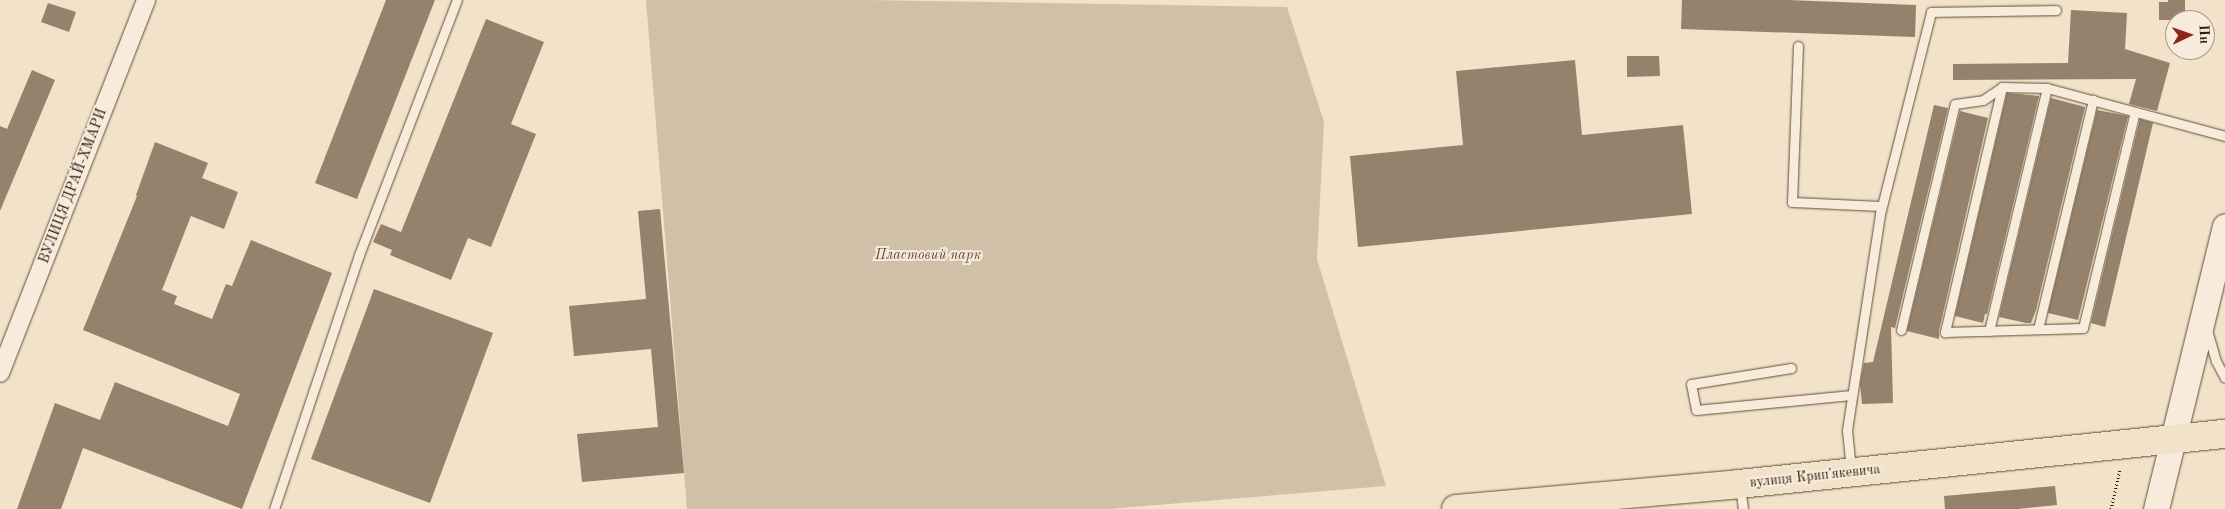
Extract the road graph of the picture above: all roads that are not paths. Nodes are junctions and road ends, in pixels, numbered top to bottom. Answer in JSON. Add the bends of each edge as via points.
{"nodes":[{"id":1,"x":146,"y":0,"type":"edge"},
{"id":2,"x":457,"y":0,"type":"edge"},
{"id":3,"x":2056,"y":10,"type":"dead end"},
{"id":4,"x":1798,"y":46,"type":"dead end"},
{"id":5,"x":2002,"y":86,"type":"junction"},
{"id":6,"x":2047,"y":88,"type":"junction"},
{"id":7,"x":2093,"y":100,"type":"junction"},
{"id":8,"x":2135,"y":112,"type":"junction"},
{"id":9,"x":2225,"y":136,"type":"edge"},
{"id":10,"x":1882,"y":206,"type":"junction"},
{"id":11,"x":2225,"y":226,"type":"edge"},
{"id":12,"x":2203,"y":316,"type":"junction"},
{"id":13,"x":2038,"y":329,"type":"junction"},
{"id":14,"x":1901,"y":330,"type":"dead end"},
{"id":15,"x":1989,"y":331,"type":"junction"},
{"id":16,"x":1791,"y":368,"type":"dead end"},
{"id":17,"x":0,"y":373,"type":"edge"},
{"id":18,"x":2225,"y":378,"type":"edge"},
{"id":19,"x":1852,"y":395,"type":"junction"},
{"id":20,"x":2225,"y":434,"type":"edge"},
{"id":21,"x":2174,"y":438,"type":"junction"},
{"id":22,"x":1851,"y":472,"type":"junction"},
{"id":23,"x":1741,"y":497,"type":"edge"},
{"id":24,"x":274,"y":509,"type":"edge"},
{"id":25,"x":1456,"y":509,"type":"edge"},
{"id":26,"x":2156,"y":509,"type":"edge"}],
"edges":[{"from":1,"to":17,"type":"street","name":"ВУЛИЦЯ ДРАЙ-ХМАРИ"},
{"from":2,"to":24,"type":"lane","via":[[360,255]]},
{"from":3,"to":10,"type":"lane","via":[[1931,12]]},
{"from":4,"to":10,"type":"lane","via":[[1792,202]]},
{"from":5,"to":6,"type":"lane"},
{"from":5,"to":14,"type":"lane","via":[[1983,100],[1956,104]]},
{"from":5,"to":15,"type":"lane","via":[[1945,332]]},
{"from":6,"to":7,"type":"lane"},
{"from":6,"to":15,"type":"lane"},
{"from":7,"to":8,"type":"lane"},
{"from":7,"to":13,"type":"lane"},
{"from":8,"to":9,"type":"lane"},
{"from":8,"to":13,"type":"lane","via":[[2083,328]]},
{"from":10,"to":19,"type":"lane"},
{"from":11,"to":12,"type":"main road"},
{"from":12,"to":18,"type":"lane","via":[[2216,361]]},
{"from":12,"to":21,"type":"main road"},
{"from":13,"to":15,"type":"lane"},
{"from":16,"to":19,"type":"lane","via":[[1692,384],[1696,410]]},
{"from":19,"to":22,"type":"lane","via":[[1847,430]]},
{"from":20,"to":21,"type":"main road","name":"вулиця Крипʼякевича"},
{"from":21,"to":22,"type":"main road","name":"вулиця Крипʼякевича"},
{"from":21,"to":26,"type":"main road"},
{"from":22,"to":23,"type":"main road","name":"вулиця Крипʼякевича"},
{"from":23,"to":25,"type":"main road","name":"вулиця Крипʼякевича"}]}
